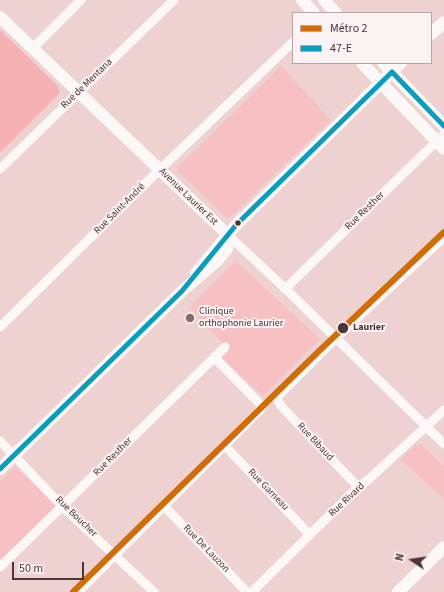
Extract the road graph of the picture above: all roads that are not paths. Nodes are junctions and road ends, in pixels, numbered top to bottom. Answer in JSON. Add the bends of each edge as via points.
{"nodes":[{"id":1,"x":81,"y":0,"type":"edge"},
{"id":2,"x":174,"y":0,"type":"edge"},
{"id":3,"x":302,"y":0,"type":"edge"},
{"id":4,"x":313,"y":12,"type":"edge"},
{"id":5,"x":0,"y":16,"type":"edge"},
{"id":6,"x":444,"y":22,"type":"edge"},
{"id":7,"x":432,"y":33,"type":"edge"},
{"id":8,"x":292,"y":43,"type":"edge"},
{"id":9,"x":33,"y":48,"type":"junction"},
{"id":10,"x":363,"y":64,"type":"edge"},
{"id":11,"x":384,"y":64,"type":"edge"},
{"id":12,"x":401,"y":64,"type":"edge"},
{"id":13,"x":392,"y":72,"type":"junction"},
{"id":14,"x":381,"y":83,"type":"junction"},
{"id":15,"x":78,"y":92,"type":"junction"},
{"id":16,"x":444,"y":126,"type":"edge"},
{"id":17,"x":441,"y":142,"type":"edge"},
{"id":18,"x":0,"y":169,"type":"edge"},
{"id":19,"x":160,"y":170,"type":"junction"},
{"id":20,"x":228,"y":235,"type":"junction"},
{"id":21,"x":444,"y":237,"type":"edge"},
{"id":22,"x":285,"y":289,"type":"junction"},
{"id":23,"x":0,"y":327,"type":"edge"},
{"id":24,"x":336,"y":338,"type":"junction"},
{"id":25,"x":225,"y":346,"type":"dead end"},
{"id":26,"x":214,"y":357,"type":"junction"},
{"id":27,"x":444,"y":410,"type":"edge"},
{"id":28,"x":426,"y":426,"type":"junction"},
{"id":29,"x":0,"y":441,"type":"edge"},
{"id":30,"x":444,"y":444,"type":"edge"},
{"id":31,"x":225,"y":446,"type":"junction"},
{"id":32,"x":14,"y":455,"type":"junction"},
{"id":33,"x":0,"y":469,"type":"edge"},
{"id":34,"x":358,"y":487,"type":"junction"},
{"id":35,"x":63,"y":506,"type":"junction"},
{"id":36,"x":164,"y":506,"type":"junction"},
{"id":37,"x":310,"y":535,"type":"junction"},
{"id":38,"x":444,"y":547,"type":"edge"},
{"id":39,"x":116,"y":555,"type":"junction"},
{"id":40,"x":0,"y":567,"type":"edge"},
{"id":41,"x":78,"y":592,"type":"edge"},
{"id":42,"x":154,"y":592,"type":"edge"},
{"id":43,"x":247,"y":592,"type":"edge"},
{"id":44,"x":252,"y":592,"type":"edge"},
{"id":45,"x":398,"y":592,"type":"edge"}],
"edges":[{"from":1,"to":9,"type":"street"},
{"from":2,"to":15,"type":"street","name":"Rue de Mentana"},
{"from":3,"to":4,"type":"street"},
{"from":5,"to":9,"type":"street","name":"Avenue Laurier Est"},
{"from":6,"to":7,"type":"street"},
{"from":8,"to":19,"type":"street","name":"Rue Saint-André"},
{"from":9,"to":15,"type":"street","name":"Avenue Laurier Est"},
{"from":10,"to":14,"type":"street"},
{"from":11,"to":13,"type":"street"},
{"from":12,"to":13,"type":"street"},
{"from":13,"to":14,"type":"street"},
{"from":13,"to":16,"type":"street"},
{"from":14,"to":17,"type":"street"},
{"from":14,"to":20,"type":"street","via":[[236,224]]},
{"from":15,"to":18,"type":"street","name":"Rue de Mentana"},
{"from":15,"to":19,"type":"street","name":"Avenue Laurier Est"},
{"from":17,"to":22,"type":"street","name":"Rue Resther"},
{"from":19,"to":20,"type":"street","name":"Avenue Laurier Est"},
{"from":19,"to":23,"type":"street","name":"Rue Saint-André"},
{"from":20,"to":22,"type":"street","name":"Avenue Laurier Est"},
{"from":20,"to":32,"type":"street","via":[[182,291]]},
{"from":21,"to":24,"type":"street"},
{"from":22,"to":24,"type":"street","name":"Avenue Laurier Est"},
{"from":24,"to":28,"type":"street","name":"Avenue Laurier Est"},
{"from":24,"to":34,"type":"street","name":"Rue Bibaud","via":[[278,399],[282,407]]},
{"from":25,"to":26,"type":"street","name":"Rue Resther"},
{"from":26,"to":31,"type":"street","via":[[262,407]]},
{"from":26,"to":35,"type":"street","name":"Rue Resther"},
{"from":27,"to":28,"type":"street","name":"Rue Rivard"},
{"from":28,"to":30,"type":"street","name":"Avenue Laurier Est"},
{"from":28,"to":34,"type":"street","name":"Rue Rivard"},
{"from":29,"to":32,"type":"street","name":"Rue Boucher"},
{"from":31,"to":36,"type":"street"},
{"from":31,"to":37,"type":"street","name":"Rue Garneau"},
{"from":32,"to":33,"type":"street"},
{"from":32,"to":35,"type":"street","name":"Rue Boucher"},
{"from":34,"to":37,"type":"street","name":"Rue Rivard"},
{"from":35,"to":39,"type":"street","name":"Rue Boucher"},
{"from":35,"to":40,"type":"street","name":"Rue Resther"},
{"from":36,"to":39,"type":"street"},
{"from":36,"to":43,"type":"street","name":"Rue De Lauzon"},
{"from":37,"to":44,"type":"street","name":"Rue Rivard"},
{"from":38,"to":45,"type":"street"},
{"from":39,"to":41,"type":"street"},
{"from":39,"to":42,"type":"street","name":"Rue Boucher"}]}
